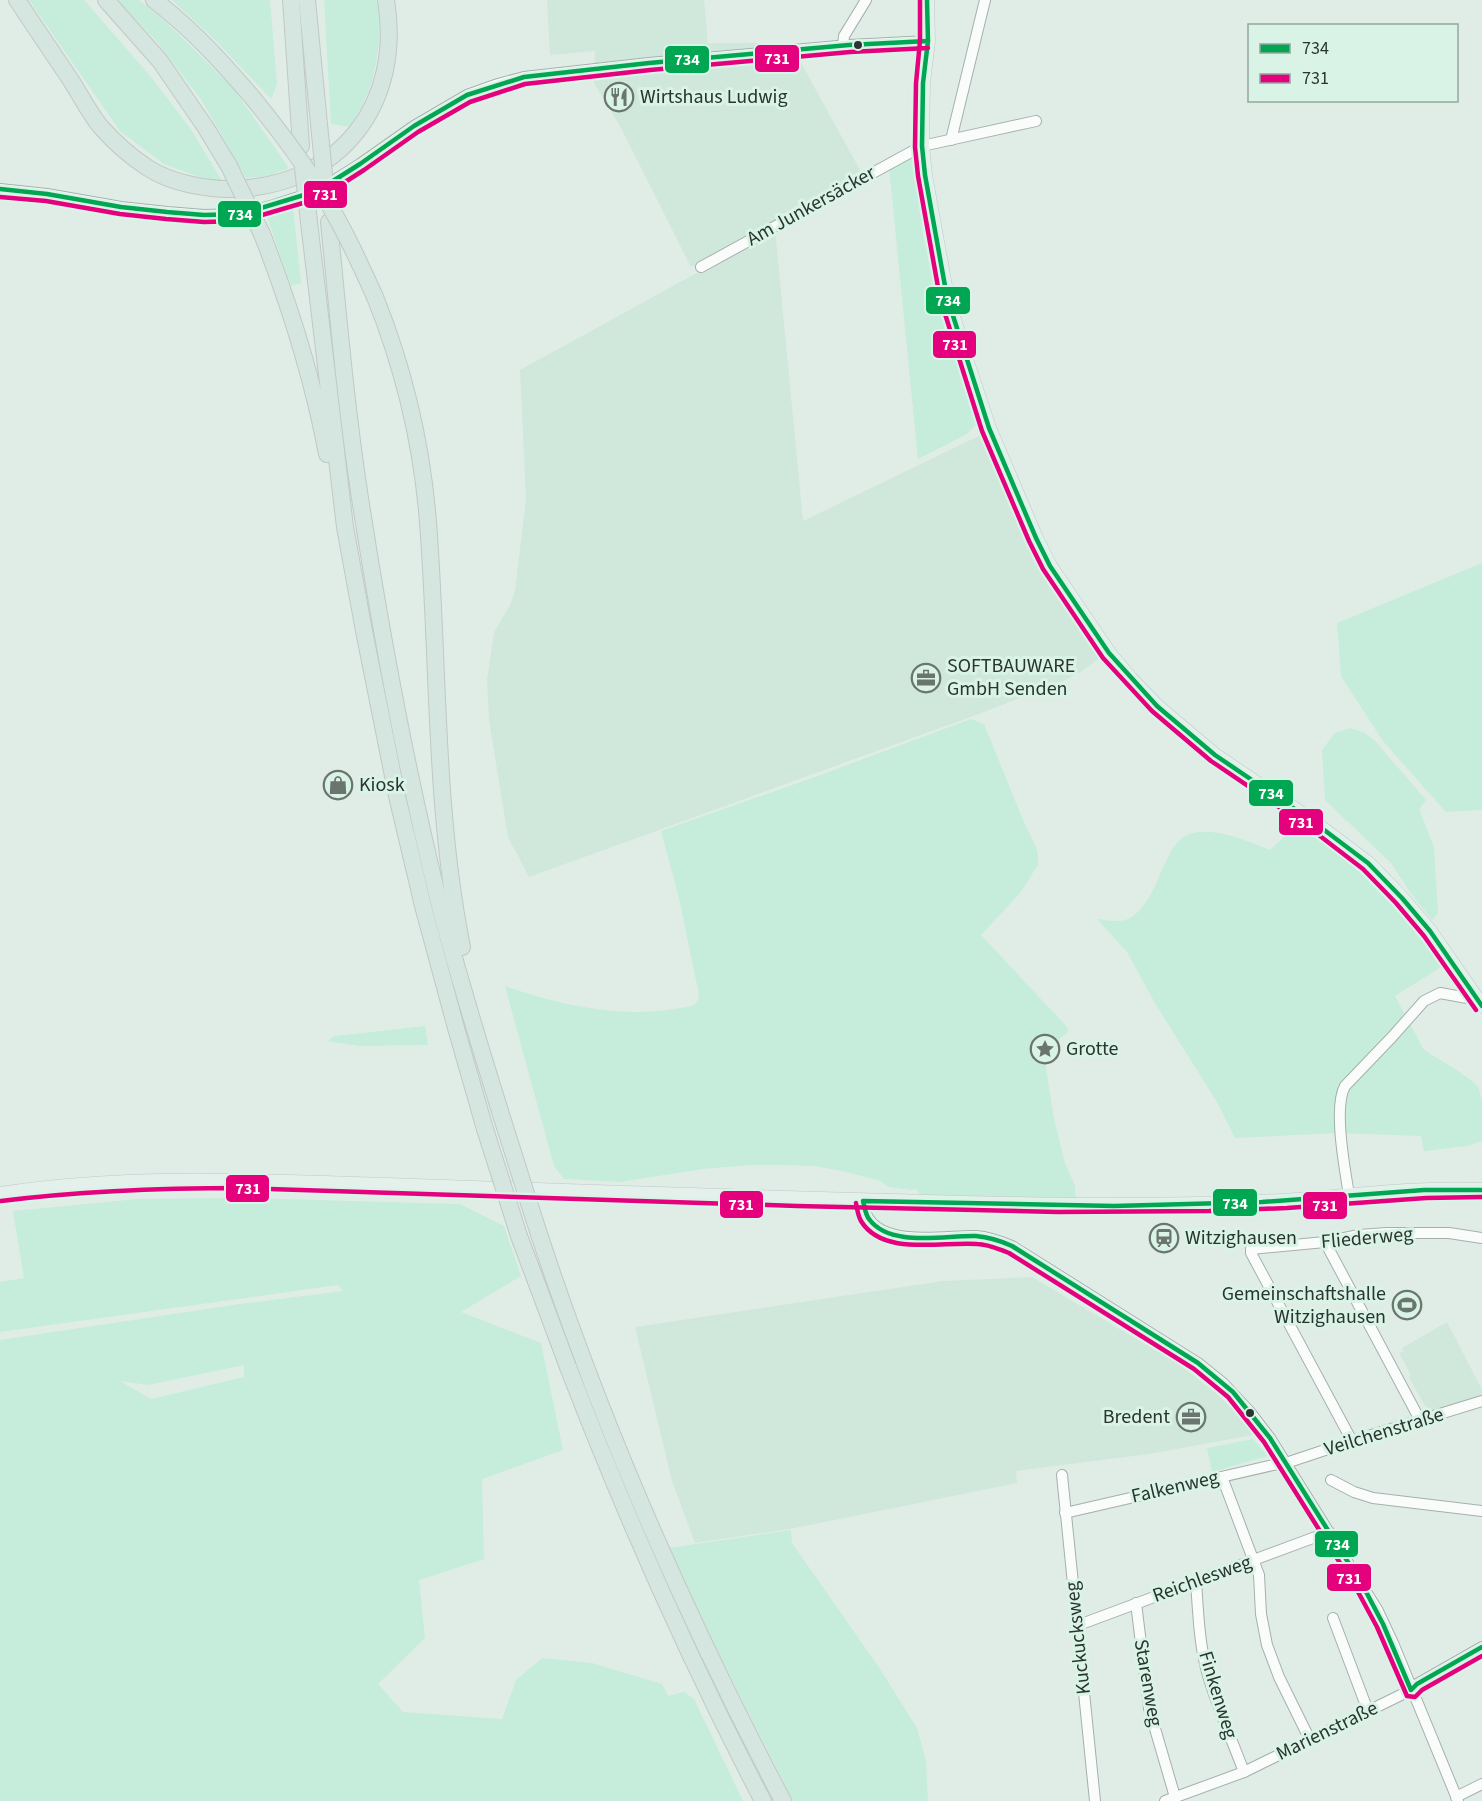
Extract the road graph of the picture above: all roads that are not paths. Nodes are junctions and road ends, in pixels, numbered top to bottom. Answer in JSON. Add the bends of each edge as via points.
{"nodes":[{"id":1,"x":17,"y":0,"type":"edge"},
{"id":2,"x":106,"y":0,"type":"edge"},
{"id":3,"x":153,"y":0,"type":"edge"},
{"id":4,"x":291,"y":0,"type":"edge"},
{"id":5,"x":307,"y":0,"type":"edge"},
{"id":6,"x":386,"y":0,"type":"edge"},
{"id":7,"x":866,"y":0,"type":"edge"},
{"id":8,"x":927,"y":0,"type":"edge"},
{"id":9,"x":989,"y":1,"type":"edge"},
{"id":10,"x":928,"y":41,"type":"junction"},
{"id":11,"x":843,"y":46,"type":"junction"},
{"id":12,"x":1036,"y":121,"type":"dead end"},
{"id":13,"x":951,"y":140,"type":"junction"},
{"id":14,"x":922,"y":146,"type":"junction"},
{"id":15,"x":0,"y":189,"type":"edge"},
{"id":16,"x":701,"y":267,"type":"dead end"},
{"id":17,"x":345,"y":527,"type":"junction"},
{"id":18,"x":1480,"y":1003,"type":"edge"},
{"id":19,"x":480,"y":1048,"type":"junction"},
{"id":20,"x":1482,"y":1190,"type":"edge"},
{"id":21,"x":0,"y":1194,"type":"edge"},
{"id":22,"x":1349,"y":1195,"type":"junction"},
{"id":23,"x":863,"y":1201,"type":"junction"},
{"id":24,"x":1482,"y":1238,"type":"edge"},
{"id":25,"x":1325,"y":1242,"type":"junction"},
{"id":26,"x":1481,"y":1403,"type":"edge"},
{"id":27,"x":1420,"y":1420,"type":"junction"},
{"id":28,"x":1353,"y":1440,"type":"junction"},
{"id":29,"x":1286,"y":1463,"type":"junction"},
{"id":30,"x":1062,"y":1475,"type":"dead end"},
{"id":31,"x":1222,"y":1476,"type":"junction"},
{"id":32,"x":1331,"y":1480,"type":"dead end"},
{"id":33,"x":1482,"y":1511,"type":"edge"},
{"id":34,"x":1065,"y":1513,"type":"junction"},
{"id":35,"x":1329,"y":1532,"type":"junction"},
{"id":36,"x":1254,"y":1560,"type":"junction"},
{"id":37,"x":1196,"y":1581,"type":"junction"},
{"id":38,"x":1136,"y":1603,"type":"junction"},
{"id":39,"x":1333,"y":1618,"type":"dead end"},
{"id":40,"x":1076,"y":1626,"type":"junction"},
{"id":41,"x":1482,"y":1647,"type":"edge"},
{"id":42,"x":1411,"y":1690,"type":"junction"},
{"id":43,"x":1368,"y":1711,"type":"junction"},
{"id":44,"x":1310,"y":1740,"type":"junction"},
{"id":45,"x":1244,"y":1772,"type":"junction"},
{"id":46,"x":1482,"y":1784,"type":"edge"},
{"id":47,"x":782,"y":1799,"type":"edge"},
{"id":48,"x":1170,"y":1799,"type":"edge"},
{"id":49,"x":1457,"y":1799,"type":"edge"},
{"id":50,"x":763,"y":1801,"type":"edge"},
{"id":51,"x":1095,"y":1801,"type":"edge"}],
"edges":[{"from":1,"to":6,"type":"highway","via":[[100,125],[123,149],[150,169],[184,184],[217,190],[276,185],[342,150],[380,92],[389,45]]},
{"from":2,"to":17,"type":"highway","bridge":true,"via":[[160,61],[195,110],[229,166],[262,234],[308,368],[338,515]]},
{"from":3,"to":19,"type":"highway","bridge":true,"via":[[222,61],[287,141],[354,250],[390,334],[418,450],[426,509],[443,816]]},
{"from":4,"to":17,"type":"highway","bridge":true,"via":[[301,146]]},
{"from":5,"to":19,"type":"highway","bridge":true,"via":[[343,368],[360,497],[414,792]]},
{"from":7,"to":11,"type":"street","via":[[844,36]]},
{"from":8,"to":10,"type":"main road"},
{"from":9,"to":13,"type":"street"},
{"from":10,"to":11,"type":"street"},
{"from":10,"to":14,"type":"main road"},
{"from":11,"to":15,"type":"street","via":[[638,64],[524,77],[498,84],[467,95],[414,126],[317,191],[241,214],[167,212]]},
{"from":12,"to":13,"type":"street","name":"Am Junkersäcker"},
{"from":13,"to":14,"type":"street","name":"Am Junkersäcker"},
{"from":14,"to":16,"type":"street","name":"Am Junkersäcker"},
{"from":14,"to":18,"type":"main road","via":[[947,297],[989,428],[1036,538],[1077,608],[1109,653],[1157,706],[1215,755],[1368,863],[1430,931]]},
{"from":17,"to":50,"type":"highway","bridge":true,"via":[[408,840],[444,984],[519,1236],[628,1517]]},
{"from":18,"to":22,"type":"street","via":[[1440,993],[1424,1001],[1345,1086],[1340,1108]]},
{"from":19,"to":47,"type":"highway","bridge":true,"via":[[554,1282],[644,1511],[708,1652]]},
{"from":20,"to":22,"type":"main road"},
{"from":21,"to":23,"type":"main road","via":[[104,1183],[258,1181]]},
{"from":22,"to":23,"type":"main road","via":[[1114,1206]]},
{"from":23,"to":29,"type":"street","via":[[869,1220],[888,1234],[977,1236],[1012,1246],[1220,1380],[1250,1412]]},
{"from":24,"to":25,"type":"street","name":"Fliederweg","via":[[1449,1233],[1387,1233]]},
{"from":25,"to":27,"type":"street"},
{"from":25,"to":28,"type":"street","name":"Fliederweg","via":[[1251,1249]]},
{"from":26,"to":27,"type":"street","name":"Veilchenstraße"},
{"from":27,"to":28,"type":"street","name":"Veilchenstraße"},
{"from":28,"to":29,"type":"street","name":"Veilchenstraße"},
{"from":29,"to":31,"type":"street","name":"Falkenweg"},
{"from":29,"to":35,"type":"street"},
{"from":30,"to":34,"type":"street","name":"Kuckucksweg"},
{"from":31,"to":34,"type":"street","name":"Falkenweg"},
{"from":31,"to":36,"type":"street"},
{"from":32,"to":33,"type":"street","via":[[1373,1498]]},
{"from":34,"to":40,"type":"street","name":"Kuckucksweg"},
{"from":35,"to":36,"type":"street","name":"Reichlesweg"},
{"from":35,"to":42,"type":"street","via":[[1378,1611]]},
{"from":36,"to":37,"type":"street","name":"Reichlesweg"},
{"from":36,"to":44,"type":"street","via":[[1267,1645]]},
{"from":37,"to":38,"type":"street","name":"Reichlesweg"},
{"from":37,"to":45,"type":"street","name":"Finkenweg","via":[[1206,1666]]},
{"from":38,"to":40,"type":"street","name":"Reichlesweg"},
{"from":38,"to":48,"type":"street","name":"Starenweg","via":[[1149,1708]]},
{"from":39,"to":43,"type":"street"},
{"from":40,"to":51,"type":"street","name":"Kuckucksweg"},
{"from":41,"to":42,"type":"street","name":"Marienstraße"},
{"from":42,"to":43,"type":"street","name":"Marienstraße"},
{"from":42,"to":49,"type":"street"},
{"from":43,"to":44,"type":"street","name":"Marienstraße"},
{"from":44,"to":45,"type":"street","name":"Marienstraße"},
{"from":45,"to":48,"type":"street","name":"Marienstraße"},
{"from":46,"to":49,"type":"street"}]}
